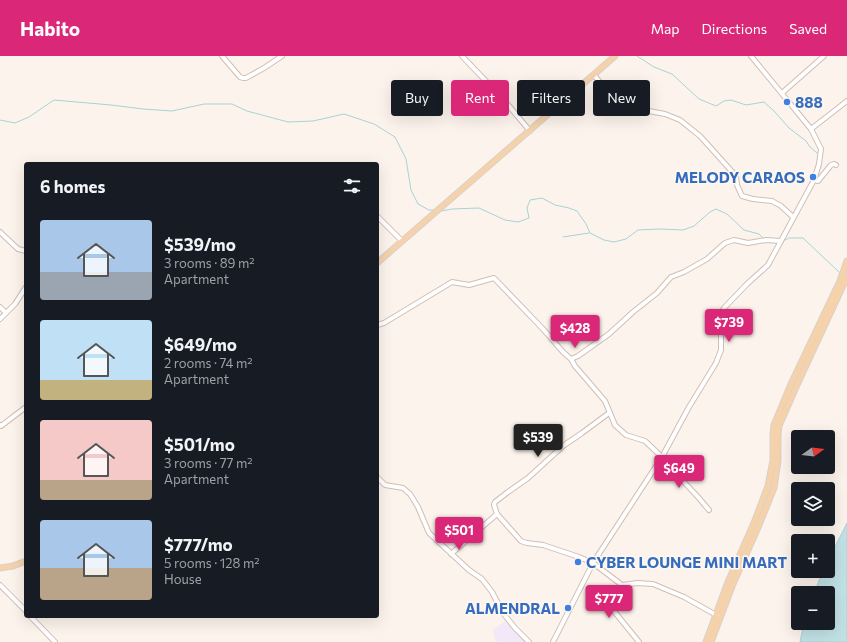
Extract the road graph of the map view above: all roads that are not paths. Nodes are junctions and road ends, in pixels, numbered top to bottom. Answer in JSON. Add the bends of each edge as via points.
{"nodes":[{"id":1,"x":222,"y":56,"type":"edge"},
{"id":2,"x":282,"y":56,"type":"edge"},
{"id":3,"x":462,"y":56,"type":"edge"},
{"id":4,"x":615,"y":56,"type":"edge"},
{"id":5,"x":751,"y":56,"type":"edge"},
{"id":6,"x":824,"y":56,"type":"edge"},
{"id":7,"x":594,"y":75,"type":"junction"},
{"id":8,"x":782,"y":93,"type":"junction"},
{"id":9,"x":847,"y":101,"type":"edge"},
{"id":10,"x":811,"y":129,"type":"junction"},
{"id":11,"x":530,"y":131,"type":"junction"},
{"id":12,"x":836,"y":165,"type":"dead end"},
{"id":13,"x":814,"y":180,"type":"junction"},
{"id":14,"x":793,"y":216,"type":"junction"},
{"id":15,"x":379,"y":218,"type":"edge"},
{"id":16,"x":0,"y":232,"type":"edge"},
{"id":17,"x":402,"y":241,"type":"junction"},
{"id":18,"x":781,"y":241,"type":"junction"},
{"id":19,"x":24,"y":250,"type":"edge"},
{"id":20,"x":379,"y":261,"type":"edge"},
{"id":21,"x":847,"y":261,"type":"edge"},
{"id":22,"x":846,"y":275,"type":"edge"},
{"id":23,"x":24,"y":290,"type":"edge"},
{"id":24,"x":0,"y":307,"type":"edge"},
{"id":25,"x":6,"y":313,"type":"junction"},
{"id":26,"x":0,"y":319,"type":"edge"},
{"id":27,"x":379,"y":324,"type":"edge"},
{"id":28,"x":571,"y":359,"type":"junction"},
{"id":29,"x":24,"y":409,"type":"edge"},
{"id":30,"x":609,"y":413,"type":"junction"},
{"id":31,"x":0,"y":425,"type":"edge"},
{"id":32,"x":662,"y":457,"type":"junction"},
{"id":33,"x":379,"y":479,"type":"edge"},
{"id":34,"x":709,"y":510,"type":"dead end"},
{"id":35,"x":497,"y":514,"type":"junction"},
{"id":36,"x":451,"y":554,"type":"junction"},
{"id":37,"x":24,"y":562,"type":"edge"},
{"id":38,"x":593,"y":563,"type":"junction"},
{"id":39,"x":0,"y":568,"type":"edge"},
{"id":40,"x":0,"y":585,"type":"edge"},
{"id":41,"x":622,"y":585,"type":"junction"},
{"id":42,"x":24,"y":609,"type":"edge"},
{"id":43,"x":718,"y":616,"type":"junction"},
{"id":44,"x":32,"y":618,"type":"edge"},
{"id":45,"x":55,"y":642,"type":"edge"},
{"id":46,"x":530,"y":642,"type":"edge"},
{"id":47,"x":553,"y":642,"type":"edge"},
{"id":48,"x":640,"y":642,"type":"edge"},
{"id":49,"x":706,"y":642,"type":"edge"},
{"id":50,"x":711,"y":642,"type":"edge"}],
"edges":[{"from":1,"to":2,"type":"street","via":[[240,77],[246,78]]},
{"from":3,"to":11,"type":"street"},
{"from":4,"to":7,"type":"main road"},
{"from":5,"to":8,"type":"street"},
{"from":6,"to":8,"type":"street"},
{"from":7,"to":11,"type":"main road"},
{"from":7,"to":14,"type":"street","via":[[609,94],[627,107],[665,114],[680,120],[700,136],[736,176],[742,196],[772,201]]},
{"from":8,"to":10,"type":"street"},
{"from":9,"to":10,"type":"street"},
{"from":10,"to":13,"type":"street","via":[[821,150]]},
{"from":11,"to":17,"type":"main road"},
{"from":12,"to":13,"type":"street","via":[[831,166],[818,181]]},
{"from":13,"to":14,"type":"street"},
{"from":14,"to":18,"type":"street"},
{"from":15,"to":17,"type":"street"},
{"from":16,"to":19,"type":"street","via":[[18,249]]},
{"from":17,"to":20,"type":"main road"},
{"from":18,"to":28,"type":"street","via":[[748,243],[734,240],[725,244],[707,259],[671,277],[657,293],[609,334]]},
{"from":18,"to":32,"type":"street","via":[[768,266],[747,284],[718,318],[721,350],[716,363]]},
{"from":21,"to":22,"type":"main road"},
{"from":22,"to":43,"type":"main road","via":[[776,419],[771,476],[728,582]]},
{"from":23,"to":25,"type":"street"},
{"from":24,"to":25,"type":"street"},
{"from":25,"to":26,"type":"street"},
{"from":27,"to":28,"type":"street","via":[[452,282],[469,285],[494,278]]},
{"from":28,"to":30,"type":"street","via":[[605,401]]},
{"from":29,"to":31,"type":"street"},
{"from":30,"to":32,"type":"street","via":[[615,425],[626,435],[645,441]]},
{"from":30,"to":35,"type":"street","via":[[563,446],[528,478],[495,502]]},
{"from":32,"to":34,"type":"street"},
{"from":32,"to":38,"type":"street"},
{"from":33,"to":36,"type":"street","via":[[385,485],[403,488],[410,494],[429,533]]},
{"from":35,"to":36,"type":"street"},
{"from":35,"to":38,"type":"street","via":[[521,541],[543,545]]},
{"from":36,"to":46,"type":"street","via":[[482,579],[503,613]]},
{"from":37,"to":39,"type":"main road"},
{"from":38,"to":41,"type":"street"},
{"from":38,"to":47,"type":"street"},
{"from":40,"to":42,"type":"street"},
{"from":41,"to":43,"type":"street","via":[[653,584],[684,597]]},
{"from":41,"to":48,"type":"street","via":[[623,592],[614,600],[612,610]]},
{"from":43,"to":49,"type":"main road"},
{"from":43,"to":50,"type":"main road"},
{"from":44,"to":45,"type":"street"}]}
